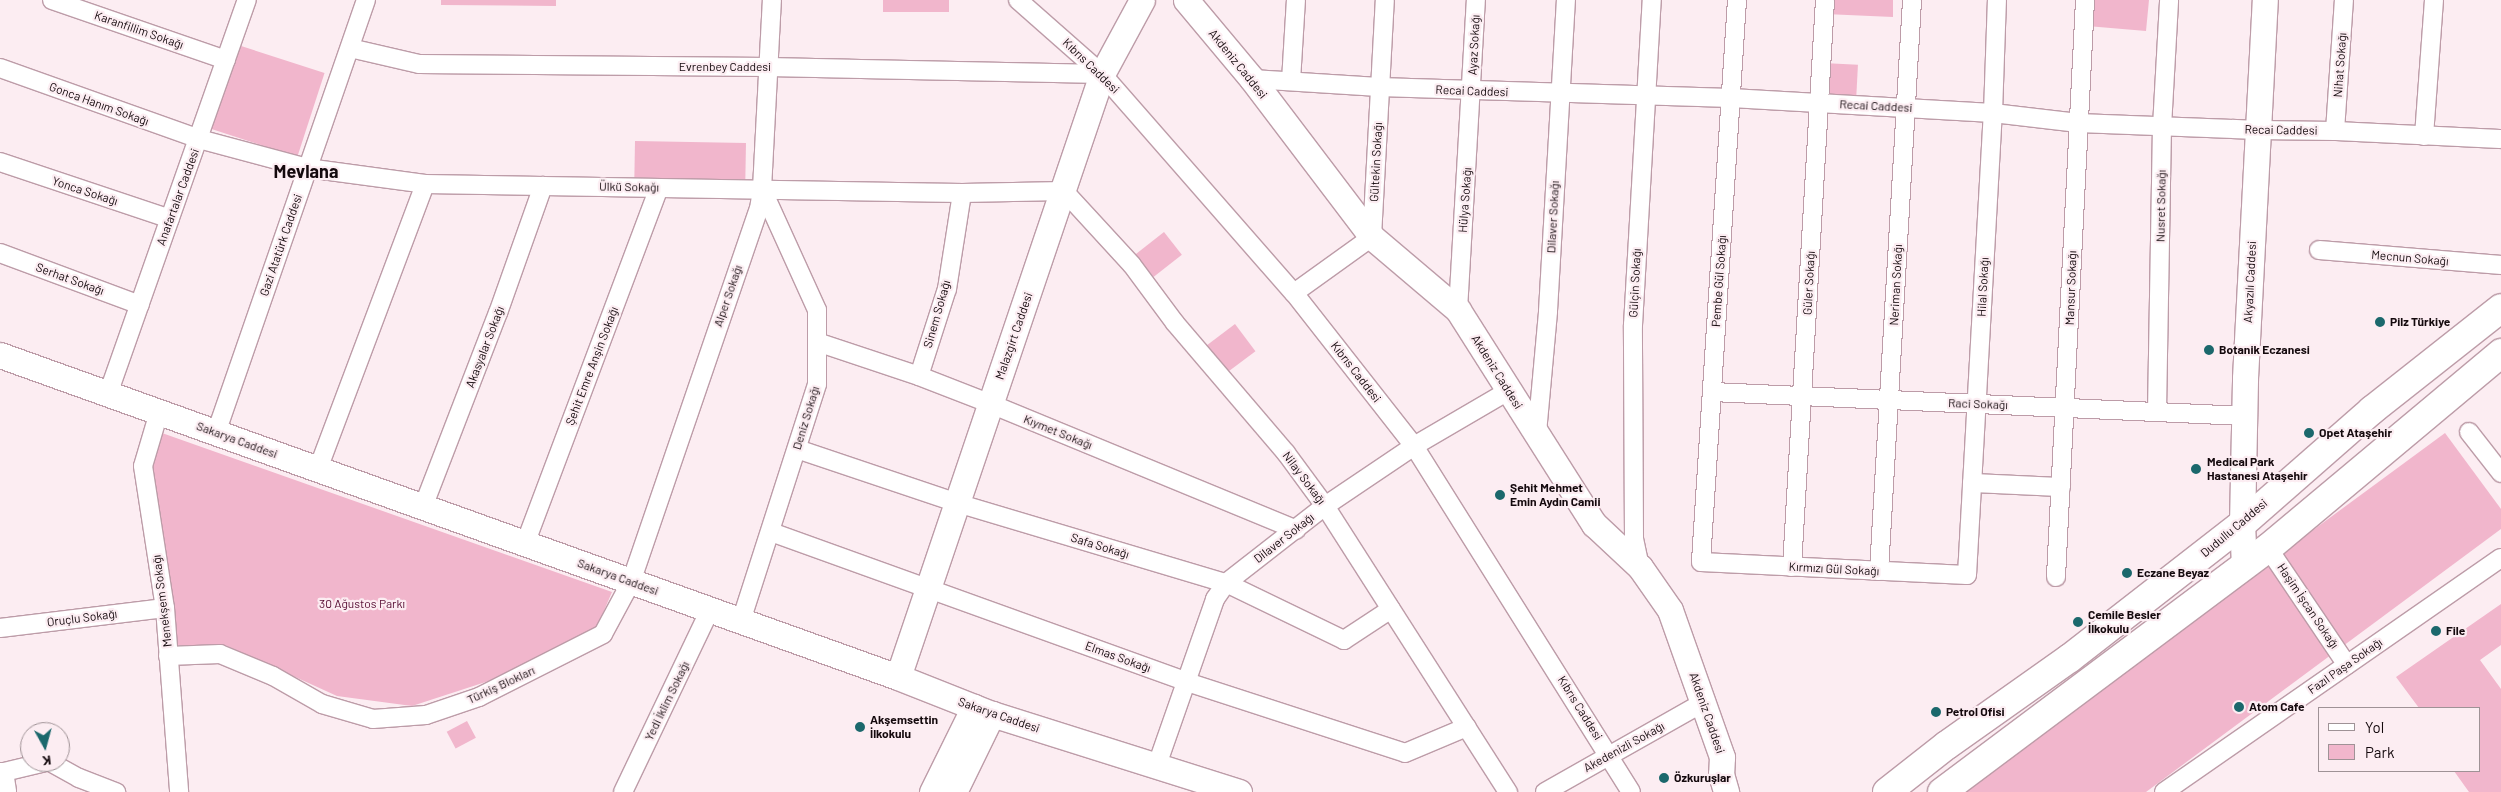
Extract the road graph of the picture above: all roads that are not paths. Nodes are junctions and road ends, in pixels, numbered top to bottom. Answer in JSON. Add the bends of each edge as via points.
{"nodes":[{"id":1,"x":52,"y":0,"type":"edge"},
{"id":2,"x":247,"y":0,"type":"edge"},
{"id":3,"x":366,"y":0,"type":"edge"},
{"id":4,"x":772,"y":0,"type":"edge"},
{"id":5,"x":1018,"y":0,"type":"edge"},
{"id":6,"x":1142,"y":0,"type":"edge"},
{"id":7,"x":1186,"y":0,"type":"edge"},
{"id":8,"x":1296,"y":0,"type":"edge"},
{"id":9,"x":1385,"y":0,"type":"edge"},
{"id":10,"x":1476,"y":0,"type":"edge"},
{"id":11,"x":1566,"y":0,"type":"edge"},
{"id":12,"x":1652,"y":0,"type":"edge"},
{"id":13,"x":1737,"y":0,"type":"edge"},
{"id":14,"x":1825,"y":0,"type":"edge"},
{"id":15,"x":1912,"y":0,"type":"edge"},
{"id":16,"x":1997,"y":0,"type":"edge"},
{"id":17,"x":2085,"y":0,"type":"edge"},
{"id":18,"x":2169,"y":0,"type":"edge"},
{"id":19,"x":2265,"y":0,"type":"edge"},
{"id":20,"x":2344,"y":0,"type":"edge"},
{"id":21,"x":2434,"y":0,"type":"edge"},
{"id":22,"x":350,"y":48,"type":"junction"},
{"id":23,"x":226,"y":60,"type":"junction"},
{"id":24,"x":768,"y":67,"type":"junction"},
{"id":25,"x":0,"y":68,"type":"edge"},
{"id":26,"x":1102,"y":74,"type":"junction"},
{"id":27,"x":1252,"y":79,"type":"junction"},
{"id":28,"x":1291,"y":81,"type":"junction"},
{"id":29,"x":1379,"y":88,"type":"junction"},
{"id":30,"x":1472,"y":91,"type":"junction"},
{"id":31,"x":1560,"y":93,"type":"junction"},
{"id":32,"x":1647,"y":94,"type":"junction"},
{"id":33,"x":1731,"y":98,"type":"junction"},
{"id":34,"x":1820,"y":103,"type":"junction"},
{"id":35,"x":1907,"y":108,"type":"junction"},
{"id":36,"x":1993,"y":112,"type":"junction"},
{"id":37,"x":2078,"y":123,"type":"junction"},
{"id":38,"x":2162,"y":127,"type":"junction"},
{"id":39,"x":2258,"y":130,"type":"junction"},
{"id":40,"x":2335,"y":131,"type":"junction"},
{"id":41,"x":2424,"y":136,"type":"junction"},
{"id":42,"x":199,"y":139,"type":"junction"},
{"id":43,"x":2501,"y":140,"type":"edge"},
{"id":44,"x":0,"y":162,"type":"edge"},
{"id":45,"x":308,"y":168,"type":"junction"},
{"id":46,"x":425,"y":184,"type":"junction"},
{"id":47,"x":543,"y":186,"type":"junction"},
{"id":48,"x":659,"y":188,"type":"junction"},
{"id":49,"x":762,"y":189,"type":"junction"},
{"id":50,"x":1064,"y":191,"type":"junction"},
{"id":51,"x":962,"y":192,"type":"junction"},
{"id":52,"x":170,"y":219,"type":"junction"},
{"id":53,"x":1372,"y":237,"type":"junction"},
{"id":54,"x":2319,"y":250,"type":"dead end"},
{"id":55,"x":0,"y":253,"type":"edge"},
{"id":56,"x":2501,"y":265,"type":"edge"},
{"id":57,"x":1294,"y":293,"type":"junction"},
{"id":58,"x":140,"y":305,"type":"junction"},
{"id":59,"x":2501,"y":308,"type":"edge"},
{"id":60,"x":1458,"y":310,"type":"junction"},
{"id":61,"x":817,"y":342,"type":"junction"},
{"id":62,"x":2501,"y":353,"type":"edge"},
{"id":63,"x":0,"y":355,"type":"edge"},
{"id":64,"x":918,"y":376,"type":"junction"},
{"id":65,"x":1508,"y":391,"type":"junction"},
{"id":66,"x":1712,"y":392,"type":"junction"},
{"id":67,"x":108,"y":394,"type":"junction"},
{"id":68,"x":1803,"y":396,"type":"junction"},
{"id":69,"x":1889,"y":400,"type":"junction"},
{"id":70,"x":991,"y":404,"type":"junction"},
{"id":71,"x":1976,"y":404,"type":"junction"},
{"id":72,"x":2066,"y":408,"type":"junction"},
{"id":73,"x":159,"y":412,"type":"junction"},
{"id":74,"x":2156,"y":412,"type":"junction"},
{"id":75,"x":2244,"y":416,"type":"junction"},
{"id":76,"x":2469,"y":432,"type":"dead end"},
{"id":77,"x":216,"y":433,"type":"junction"},
{"id":78,"x":1537,"y":433,"type":"junction"},
{"id":79,"x":1414,"y":446,"type":"junction"},
{"id":80,"x":797,"y":449,"type":"junction"},
{"id":81,"x":318,"y":469,"type":"junction"},
{"id":82,"x":2501,"y":473,"type":"edge"},
{"id":83,"x":1972,"y":483,"type":"junction"},
{"id":84,"x":2061,"y":487,"type":"junction"},
{"id":85,"x":957,"y":503,"type":"junction"},
{"id":86,"x":1326,"y":506,"type":"junction"},
{"id":87,"x":423,"y":507,"type":"junction"},
{"id":88,"x":2242,"y":524,"type":"junction"},
{"id":89,"x":1296,"y":530,"type":"junction"},
{"id":90,"x":771,"y":532,"type":"junction"},
{"id":91,"x":525,"y":544,"type":"junction"},
{"id":92,"x":2268,"y":548,"type":"junction"},
{"id":93,"x":2501,"y":558,"type":"edge"},
{"id":94,"x":1701,"y":562,"type":"joint"},
{"id":95,"x":2244,"y":565,"type":"junction"},
{"id":96,"x":1640,"y":566,"type":"junction"},
{"id":97,"x":1792,"y":566,"type":"junction"},
{"id":98,"x":1879,"y":571,"type":"junction"},
{"id":99,"x":1967,"y":575,"type":"joint"},
{"id":100,"x":2056,"y":577,"type":"dead end"},
{"id":101,"x":631,"y":582,"type":"junction"},
{"id":102,"x":1226,"y":583,"type":"junction"},
{"id":103,"x":928,"y":590,"type":"junction"},
{"id":104,"x":165,"y":608,"type":"junction"},
{"id":105,"x":1391,"y":609,"type":"junction"},
{"id":106,"x":710,"y":610,"type":"junction"},
{"id":107,"x":741,"y":621,"type":"junction"},
{"id":108,"x":0,"y":628,"type":"edge"},
{"id":109,"x":168,"y":656,"type":"junction"},
{"id":110,"x":2347,"y":665,"type":"junction"},
{"id":111,"x":898,"y":677,"type":"junction"},
{"id":112,"x":1187,"y":682,"type":"junction"},
{"id":113,"x":1704,"y":702,"type":"junction"},
{"id":114,"x":983,"y":711,"type":"junction"},
{"id":115,"x":1467,"y":727,"type":"junction"},
{"id":116,"x":1610,"y":755,"type":"junction"},
{"id":117,"x":1157,"y":765,"type":"junction"},
{"id":118,"x":20,"y":768,"type":"edge"},
{"id":119,"x":2,"y":772,"type":"edge"},
{"id":120,"x":68,"y":772,"type":"edge"},
{"id":121,"x":7,"y":792,"type":"edge"},
{"id":122,"x":116,"y":792,"type":"edge"},
{"id":123,"x":179,"y":792,"type":"edge"},
{"id":124,"x":624,"y":792,"type":"edge"},
{"id":125,"x":932,"y":792,"type":"edge"},
{"id":126,"x":954,"y":792,"type":"edge"},
{"id":127,"x":1239,"y":792,"type":"edge"},
{"id":128,"x":1508,"y":792,"type":"edge"},
{"id":129,"x":1545,"y":792,"type":"edge"},
{"id":130,"x":1631,"y":792,"type":"edge"},
{"id":131,"x":1726,"y":792,"type":"edge"},
{"id":132,"x":1887,"y":792,"type":"edge"},
{"id":133,"x":1942,"y":792,"type":"edge"},
{"id":134,"x":2164,"y":792,"type":"edge"}],
"edges":[{"from":1,"to":23,"type":"street","name":"Karanfillim Sokağı"},
{"from":2,"to":23,"type":"street","name":"Anafartalar Caddesi"},
{"from":3,"to":22,"type":"street","name":"Gazi Atatürk Caddesi"},
{"from":4,"to":24,"type":"street","name":"Alper Sokağı"},
{"from":5,"to":26,"type":"street","name":"Kıbrıs Caddesi"},
{"from":6,"to":26,"type":"street","name":"Malazgirt Caddesi"},
{"from":7,"to":27,"type":"street","name":"Akdeniz Caddesi"},
{"from":8,"to":28,"type":"street"},
{"from":9,"to":29,"type":"street"},
{"from":10,"to":30,"type":"street","name":"Ayaz Sokağı"},
{"from":11,"to":31,"type":"street","name":"Dilaver Sokağı"},
{"from":12,"to":32,"type":"street","name":"Gülçin Sokağı"},
{"from":13,"to":33,"type":"street","name":"Pembe Gül Sokağı"},
{"from":14,"to":34,"type":"street","name":"Güler Sokağı"},
{"from":15,"to":35,"type":"street","name":"Neriman Sokağı"},
{"from":16,"to":36,"type":"street","name":"Hilal Sokağı"},
{"from":17,"to":37,"type":"street","name":"Mansur Sokağı"},
{"from":18,"to":38,"type":"street","name":"Nusret Sokağı"},
{"from":19,"to":39,"type":"street","name":"Akyazılı Caddesi"},
{"from":20,"to":40,"type":"street","name":"Nihat Sokağı"},
{"from":21,"to":41,"type":"street"},
{"from":22,"to":24,"type":"street","name":"Evrenbey Caddesi","via":[[419,64]]},
{"from":22,"to":45,"type":"street","name":"Gazi Atatürk Caddesi"},
{"from":23,"to":42,"type":"street","name":"Anafartalar Caddesi"},
{"from":24,"to":26,"type":"street","name":"Evrenbey Caddesi"},
{"from":24,"to":49,"type":"street","name":"Alper Sokağı"},
{"from":25,"to":42,"type":"street","name":"Gonca Hanım Sokağı"},
{"from":26,"to":50,"type":"street","name":"Malazgirt Caddesi"},
{"from":26,"to":57,"type":"street","name":"Kıbrıs Caddesi"},
{"from":27,"to":28,"type":"street","name":"Recai Caddesi"},
{"from":27,"to":53,"type":"street","name":"Akdeniz Caddesi"},
{"from":28,"to":29,"type":"street","name":"Recai Caddesi"},
{"from":29,"to":30,"type":"street","name":"Recai Caddesi"},
{"from":29,"to":53,"type":"street","name":"Gültekin Sokağı"},
{"from":30,"to":31,"type":"street","name":"Recai Caddesi"},
{"from":30,"to":60,"type":"street","name":"Hülya Sokağı"},
{"from":31,"to":32,"type":"street","name":"Recai Caddesi"},
{"from":31,"to":78,"type":"street","name":"Dilaver Sokağı","via":[[1548,311]]},
{"from":32,"to":33,"type":"street","name":"Recai Caddesi"},
{"from":32,"to":96,"type":"street","name":"Gülçin Sokağı","via":[[1633,324],[1634,538]]},
{"from":33,"to":34,"type":"street","name":"Recai Caddesi"},
{"from":33,"to":66,"type":"street","name":"Pembe Gül Sokağı"},
{"from":34,"to":35,"type":"street","name":"Recai Caddesi"},
{"from":34,"to":68,"type":"street","name":"Güler Sokağı"},
{"from":35,"to":36,"type":"street","name":"Recai Caddesi"},
{"from":35,"to":69,"type":"street","name":"Neriman Sokağı"},
{"from":36,"to":37,"type":"street","name":"Recai Caddesi"},
{"from":36,"to":71,"type":"street","name":"Hilal Sokağı"},
{"from":37,"to":38,"type":"street","name":"Recai Caddesi"},
{"from":37,"to":72,"type":"street","name":"Mansur Sokağı"},
{"from":38,"to":39,"type":"street","name":"Recai Caddesi"},
{"from":38,"to":74,"type":"street","name":"Nusret Sokağı"},
{"from":39,"to":40,"type":"street","name":"Recai Caddesi"},
{"from":39,"to":75,"type":"street","name":"Akyazılı Caddesi"},
{"from":40,"to":41,"type":"street","name":"Recai Caddesi"},
{"from":41,"to":43,"type":"street","name":"Recai Caddesi"},
{"from":42,"to":45,"type":"street","name":"Ülkü Sokağı"},
{"from":42,"to":52,"type":"street","name":"Anafartalar Caddesi"},
{"from":44,"to":52,"type":"street","name":"Yonca Sokağı"},
{"from":45,"to":46,"type":"street","name":"Ülkü Sokağı"},
{"from":45,"to":77,"type":"street","name":"Gazi Atatürk Caddesi"},
{"from":46,"to":47,"type":"street","name":"Ülkü Sokağı"},
{"from":46,"to":81,"type":"street"},
{"from":47,"to":48,"type":"street","name":"Ülkü Sokağı"},
{"from":47,"to":87,"type":"street","name":"Akasyalar Sokağı"},
{"from":48,"to":49,"type":"street","name":"Ülkü Sokağı"},
{"from":48,"to":91,"type":"street","name":"Şehit Emre Anşin Sokağı"},
{"from":49,"to":51,"type":"street","name":"Ülkü Sokağı"},
{"from":49,"to":61,"type":"street","name":"Deniz Sokağı","via":[[817,310]]},
{"from":49,"to":101,"type":"street","name":"Alper Sokağı","via":[[759,209]]},
{"from":50,"to":51,"type":"street","name":"Ülkü Sokağı"},
{"from":50,"to":70,"type":"street","name":"Malazgirt Caddesi"},
{"from":50,"to":86,"type":"street","name":"Nilay Sokağı","via":[[1132,264],[1187,338],[1286,453]]},
{"from":51,"to":64,"type":"street","name":"Sinem Sokağı","via":[[947,289]]},
{"from":52,"to":58,"type":"street","name":"Anafartalar Caddesi"},
{"from":53,"to":57,"type":"street"},
{"from":53,"to":60,"type":"street","name":"Akdeniz Caddesi"},
{"from":54,"to":56,"type":"street","name":"Mecnun Sokağı"},
{"from":55,"to":58,"type":"street","name":"Serhat Sokağı"},
{"from":57,"to":79,"type":"street","name":"Kıbrıs Caddesi"},
{"from":58,"to":67,"type":"street","name":"Anafartalar Caddesi"},
{"from":59,"to":88,"type":"main road","name":"Dudullu Caddesi","via":[[2372,410]]},
{"from":60,"to":65,"type":"street","name":"Akdeniz Caddesi"},
{"from":61,"to":64,"type":"street","name":"Kıymet Sokağı"},
{"from":61,"to":80,"type":"street","name":"Deniz Sokağı","via":[[817,384]]},
{"from":62,"to":92,"type":"main road"},
{"from":63,"to":67,"type":"street","name":"Sakarya Caddesi"},
{"from":64,"to":70,"type":"street","name":"Kıymet Sokağı"},
{"from":65,"to":78,"type":"street","name":"Akdeniz Caddesi"},
{"from":65,"to":79,"type":"street","name":"Dilaver Sokağı"},
{"from":66,"to":68,"type":"street","name":"Raci Sokağı"},
{"from":66,"to":94,"type":"street","name":"Pembe Gül Sokağı"},
{"from":67,"to":73,"type":"street","name":"Sakarya Caddesi"},
{"from":68,"to":69,"type":"street","name":"Raci Sokağı"},
{"from":68,"to":97,"type":"street","name":"Güler Sokağı"},
{"from":69,"to":71,"type":"street","name":"Raci Sokağı"},
{"from":69,"to":98,"type":"street","name":"Neriman Sokağı"},
{"from":70,"to":85,"type":"street","name":"Malazgirt Caddesi"},
{"from":70,"to":89,"type":"street","name":"Kıymet Sokağı"},
{"from":71,"to":72,"type":"street","name":"Raci Sokağı"},
{"from":71,"to":83,"type":"street","name":"Hilal Sokağı"},
{"from":72,"to":74,"type":"street","name":"Raci Sokağı"},
{"from":72,"to":84,"type":"street","name":"Mansur Sokağı"},
{"from":73,"to":77,"type":"street","name":"Sakarya Caddesi"},
{"from":73,"to":104,"type":"street","name":"Menekşem Sokağı","via":[[143,466]]},
{"from":74,"to":75,"type":"street","name":"Raci Sokağı"},
{"from":75,"to":88,"type":"street","name":"Akyazılı Caddesi"},
{"from":76,"to":82,"type":"street"},
{"from":77,"to":81,"type":"street","name":"Sakarya Caddesi"},
{"from":78,"to":96,"type":"street","name":"Akdeniz Caddesi","via":[[1594,524]]},
{"from":79,"to":86,"type":"street","name":"Dilaver Sokağı"},
{"from":79,"to":116,"type":"street","name":"Kıbrıs Caddesi"},
{"from":80,"to":85,"type":"street","name":"Safa Sokağı"},
{"from":80,"to":90,"type":"street","name":"Deniz Sokağı"},
{"from":81,"to":87,"type":"street","name":"Sakarya Caddesi"},
{"from":83,"to":84,"type":"street"},
{"from":83,"to":99,"type":"street","name":"Hilal Sokağı"},
{"from":84,"to":100,"type":"street","name":"Mansur Sokağı"},
{"from":85,"to":102,"type":"street","name":"Safa Sokağı"},
{"from":85,"to":103,"type":"street","name":"Malazgirt Caddesi"},
{"from":86,"to":89,"type":"street","name":"Dilaver Sokağı"},
{"from":86,"to":105,"type":"street","name":"Nilay Sokağı"},
{"from":87,"to":91,"type":"street","name":"Sakarya Caddesi"},
{"from":88,"to":95,"type":"street","name":"Akyazılı Caddesi"},
{"from":88,"to":132,"type":"main road","name":"Dudullu Caddesi","via":[[2070,658]]},
{"from":89,"to":102,"type":"street","name":"Dilaver Sokağı"},
{"from":90,"to":103,"type":"street","name":"Elmas Sokağı"},
{"from":90,"to":107,"type":"street","name":"Deniz Sokağı"},
{"from":91,"to":101,"type":"street","name":"Sakarya Caddesi"},
{"from":92,"to":95,"type":"main road"},
{"from":92,"to":110,"type":"street","name":"Haşim İşcan Sokağı"},
{"from":93,"to":110,"type":"street","name":"Fazıl Paşa Sokağı"},
{"from":94,"to":97,"type":"street","name":"Kırmızı Gül Sokağı"},
{"from":95,"to":133,"type":"main road"},
{"from":96,"to":113,"type":"street","name":"Akdeniz Caddesi","via":[[1670,610]]},
{"from":97,"to":98,"type":"street","name":"Kırmızı Gül Sokağı"},
{"from":98,"to":99,"type":"street","name":"Kırmızı Gül Sokağı"},
{"from":101,"to":106,"type":"street","name":"Sakarya Caddesi"},
{"from":101,"to":109,"type":"street","name":"Türkiş Blokları","via":[[603,634],[479,698],[426,715],[373,719],[322,704],[273,676],[220,654]]},
{"from":102,"to":105,"type":"street","name":"Safa Sokağı","via":[[1344,640]]},
{"from":102,"to":112,"type":"street","name":"Dilaver Sokağı","via":[[1214,599]]},
{"from":103,"to":111,"type":"street","name":"Malazgirt Caddesi"},
{"from":103,"to":112,"type":"street","name":"Elmas Sokağı"},
{"from":104,"to":108,"type":"street","name":"Oruçlu Sokağı"},
{"from":104,"to":109,"type":"street","name":"Menekşem Sokağı"},
{"from":105,"to":115,"type":"street","name":"Nilay Sokağı"},
{"from":106,"to":107,"type":"street","name":"Sakarya Caddesi"},
{"from":106,"to":124,"type":"street","name":"Yedi İklim Sokağı"},
{"from":107,"to":111,"type":"street","name":"Sakarya Caddesi"},
{"from":109,"to":123,"type":"street","name":"Menekşem Sokağı"},
{"from":110,"to":134,"type":"street","name":"Fazıl Paşa Sokağı"},
{"from":111,"to":114,"type":"street","name":"Sakarya Caddesi"},
{"from":112,"to":115,"type":"street","name":"Elmas Sokağı","via":[[1405,753]]},
{"from":112,"to":117,"type":"street","name":"Dilaver Sokağı"},
{"from":113,"to":116,"type":"street","name":"Akedenizli Sokağı"},
{"from":113,"to":131,"type":"street","name":"Akdeniz Caddesi","via":[[1722,757],[1721,774]]},
{"from":114,"to":117,"type":"street","name":"Sakarya Caddesi"},
{"from":114,"to":125,"type":"street"},
{"from":114,"to":126,"type":"street"},
{"from":115,"to":128,"type":"street","name":"Nilay Sokağı"},
{"from":116,"to":129,"type":"street","name":"Akedenizli Sokağı"},
{"from":116,"to":130,"type":"street","name":"Kıbrıs Caddesi"},
{"from":117,"to":127,"type":"street","name":"Sakarya Caddesi"},
{"from":118,"to":119,"type":"street"},
{"from":119,"to":121,"type":"street"},
{"from":120,"to":122,"type":"street"}]}
